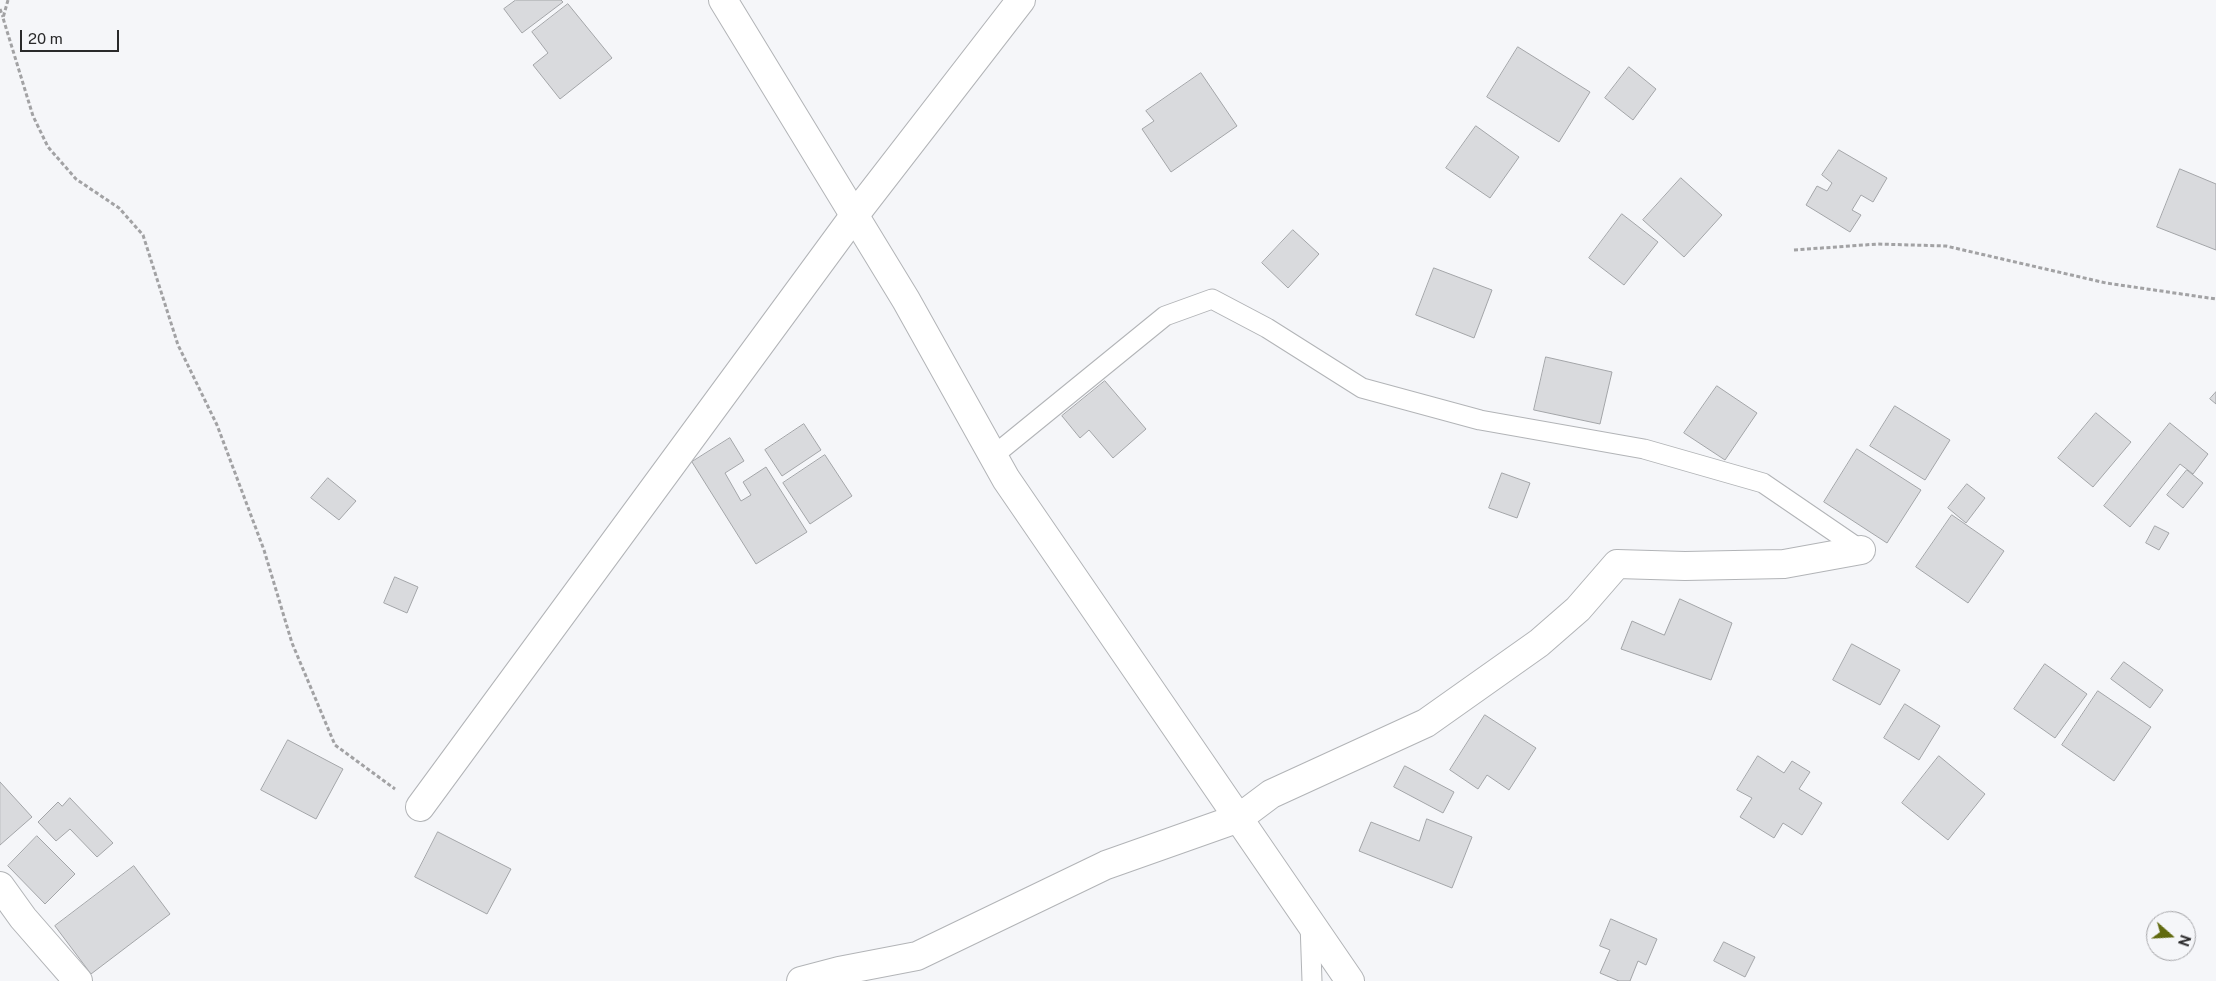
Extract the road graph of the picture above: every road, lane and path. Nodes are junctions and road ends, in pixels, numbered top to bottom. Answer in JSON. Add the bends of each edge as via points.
{"nodes":[{"id":1,"x":8,"y":0,"type":"edge"},
{"id":2,"x":723,"y":0,"type":"edge"},
{"id":3,"x":1021,"y":0,"type":"edge"},
{"id":4,"x":0,"y":9,"type":"edge"},
{"id":5,"x":3,"y":18,"type":"junction"},
{"id":6,"x":854,"y":216,"type":"junction"},
{"id":7,"x":1794,"y":250,"type":"dead end"},
{"id":8,"x":2216,"y":299,"type":"edge"},
{"id":9,"x":993,"y":456,"type":"junction"},
{"id":10,"x":1861,"y":550,"type":"joint"},
{"id":11,"x":420,"y":807,"type":"joint"},
{"id":12,"x":1239,"y":818,"type":"junction"},
{"id":13,"x":0,"y":886,"type":"edge"},
{"id":14,"x":1310,"y":922,"type":"junction"},
{"id":15,"x":78,"y":981,"type":"edge"},
{"id":16,"x":801,"y":981,"type":"edge"},
{"id":17,"x":1312,"y":981,"type":"edge"},
{"id":18,"x":1350,"y":981,"type":"edge"}],
"edges":[{"from":1,"to":5,"type":"path"},
{"from":2,"to":6,"type":"street"},
{"from":3,"to":6,"type":"street"},
{"from":4,"to":5,"type":"path"},
{"from":5,"to":11,"type":"path","via":[[33,116],[48,147],[76,179],[119,208],[143,235],[178,345],[217,425],[264,550],[292,643],[334,745]]},
{"from":6,"to":9,"type":"street","via":[[906,300]]},
{"from":6,"to":11,"type":"street"},
{"from":7,"to":8,"type":"path","via":[[1878,244],[1946,246],[2106,283]]},
{"from":9,"to":10,"type":"lane","via":[[1165,316],[1212,299],[1266,328],[1362,388],[1480,420],[1644,450],[1763,483]]},
{"from":9,"to":12,"type":"street"},
{"from":10,"to":12,"type":"street","via":[[1784,564],[1617,564],[1578,609],[1538,643],[1426,723],[1271,794]]},
{"from":12,"to":14,"type":"street"},
{"from":12,"to":16,"type":"street","via":[[1106,865],[917,956]]},
{"from":13,"to":15,"type":"street","via":[[23,918]]},
{"from":14,"to":17,"type":"lane"},
{"from":14,"to":18,"type":"street"}]}
